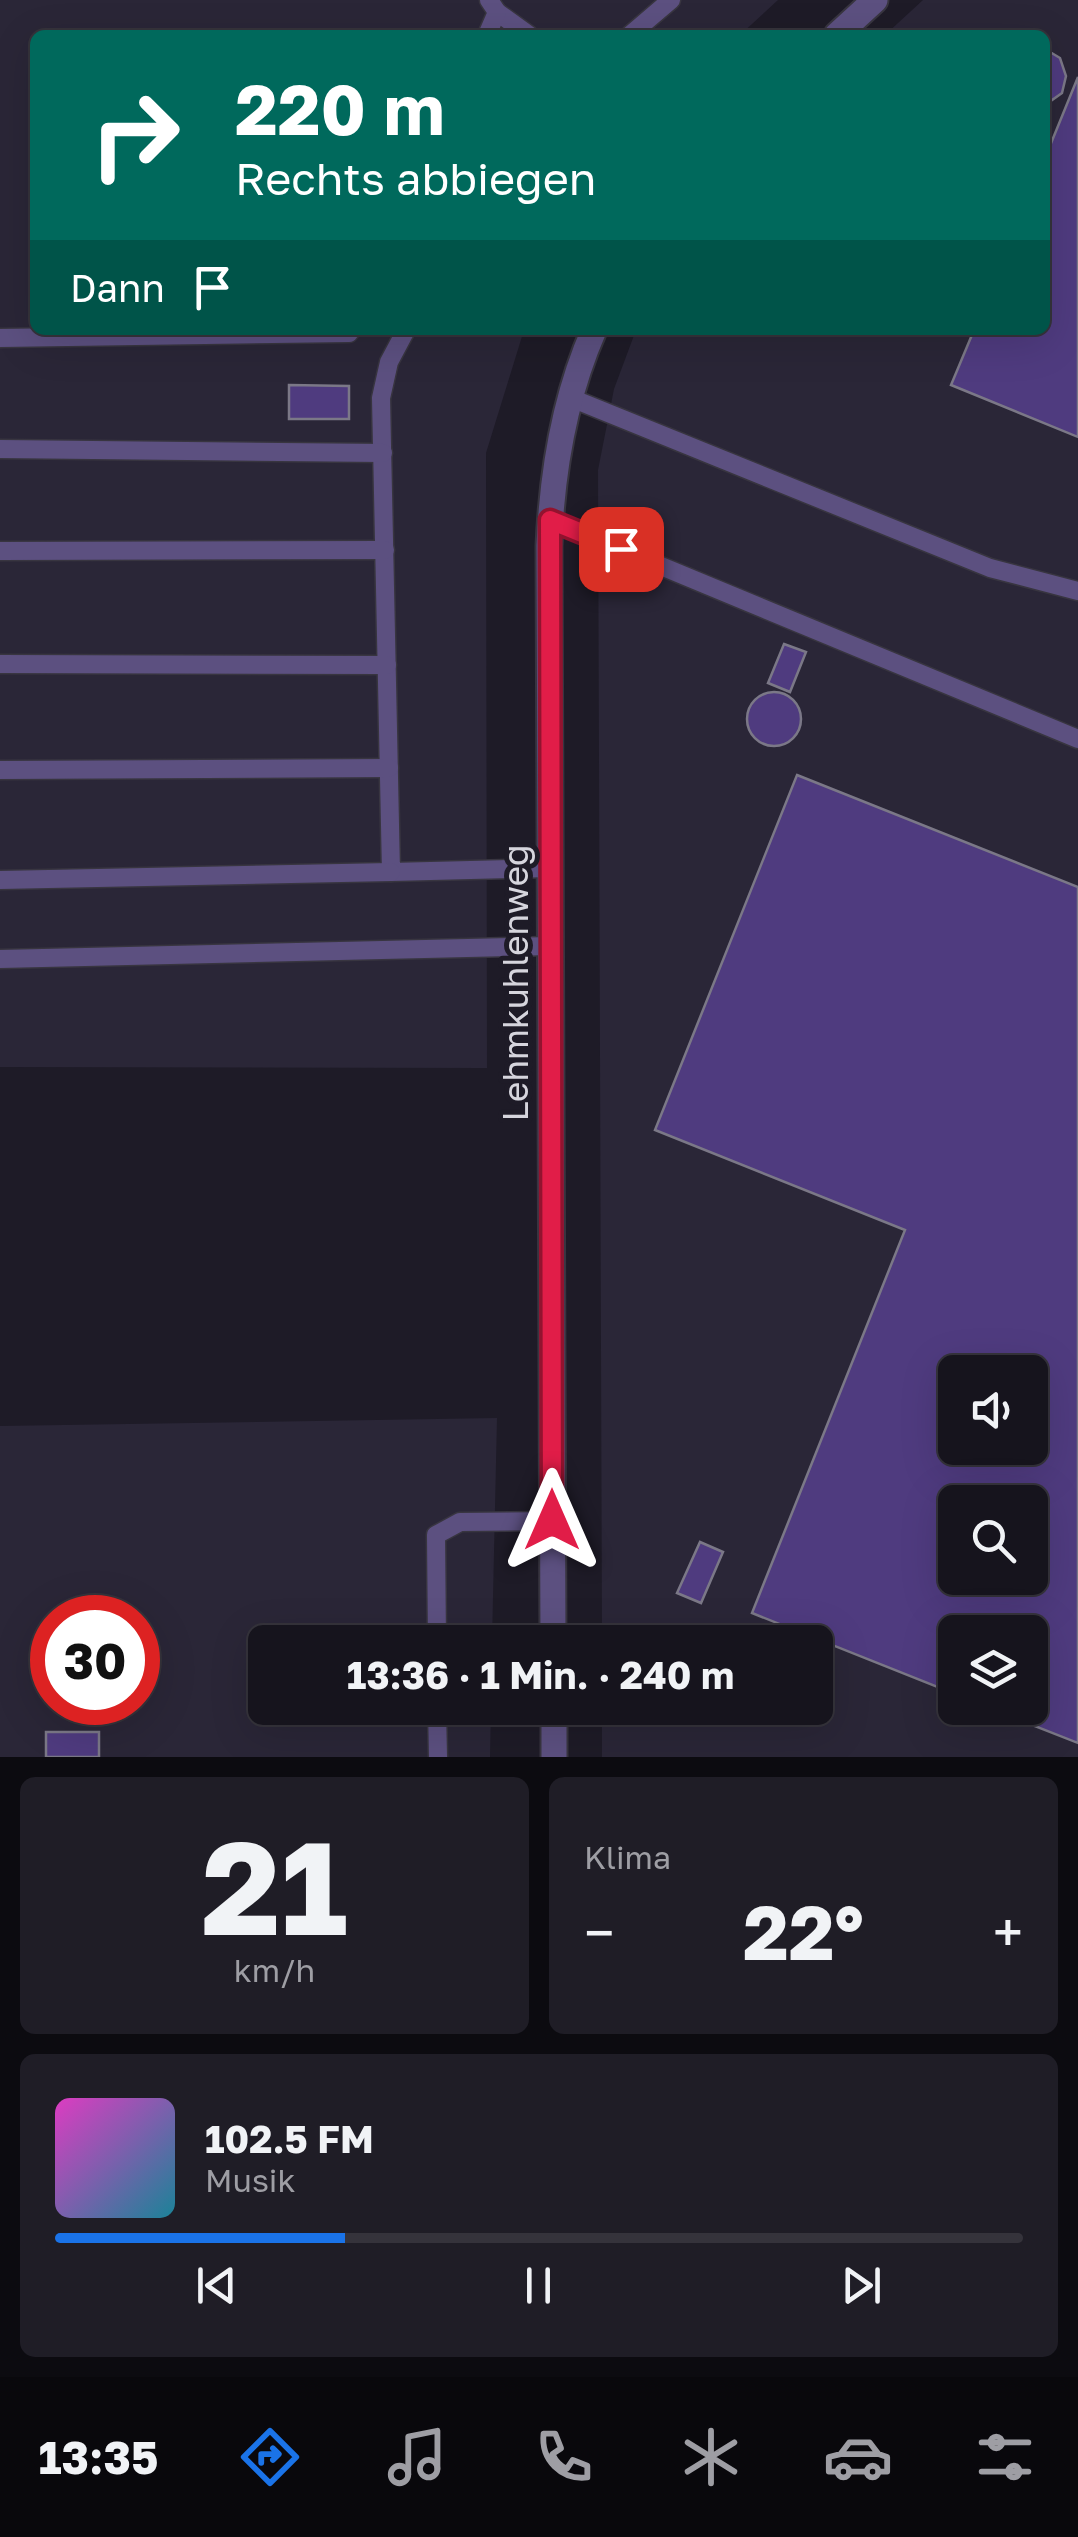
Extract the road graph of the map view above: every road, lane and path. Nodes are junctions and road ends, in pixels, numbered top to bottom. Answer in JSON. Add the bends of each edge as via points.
{"nodes":[{"id":1,"x":671,"y":0,"type":"edge"},
{"id":2,"x":875,"y":0,"type":"edge"},
{"id":3,"x":493,"y":6,"type":"edge"},
{"id":4,"x":523,"y":30,"type":"edge"},
{"id":5,"x":636,"y":30,"type":"edge"},
{"id":6,"x":842,"y":30,"type":"edge"},
{"id":7,"x":280,"y":335,"type":"edge"},
{"id":8,"x":403,"y":335,"type":"edge"},
{"id":9,"x":592,"y":335,"type":"edge"},
{"id":10,"x":0,"y":338,"type":"edge"},
{"id":11,"x":572,"y":398,"type":"junction"},
{"id":12,"x":0,"y":449,"type":"edge"},
{"id":13,"x":382,"y":453,"type":"junction"},
{"id":14,"x":550,"y":520,"type":"junction"},
{"id":15,"x":0,"y":550,"type":"edge"},
{"id":16,"x":385,"y":550,"type":"junction"},
{"id":17,"x":1078,"y":591,"type":"edge"},
{"id":18,"x":0,"y":664,"type":"edge"},
{"id":19,"x":387,"y":665,"type":"junction"},
{"id":20,"x":1078,"y":739,"type":"edge"},
{"id":21,"x":389,"y":768,"type":"junction"},
{"id":22,"x":0,"y":770,"type":"edge"},
{"id":23,"x":550,"y":868,"type":"junction"},
{"id":24,"x":391,"y":872,"type":"junction"},
{"id":25,"x":0,"y":880,"type":"edge"},
{"id":26,"x":550,"y":946,"type":"junction"},
{"id":27,"x":0,"y":959,"type":"edge"},
{"id":28,"x":552,"y":1520,"type":"junction"},
{"id":29,"x":437,"y":1625,"type":"edge"},
{"id":30,"x":553,"y":1625,"type":"edge"},
{"id":31,"x":437,"y":1725,"type":"edge"},
{"id":32,"x":554,"y":1725,"type":"edge"},
{"id":33,"x":438,"y":1757,"type":"edge"},
{"id":34,"x":554,"y":1757,"type":"edge"}],
"edges":[{"from":1,"to":5,"type":"lane"},
{"from":2,"to":6,"type":"street"},
{"from":3,"to":4,"type":"lane"},
{"from":7,"to":10,"type":"lane"},
{"from":8,"to":13,"type":"lane","via":[[382,398]]},
{"from":9,"to":11,"type":"street","name":"Lehmkuhlenweg"},
{"from":11,"to":14,"type":"street","name":"Lehmkuhlenweg","via":[[552,480]]},
{"from":11,"to":17,"type":"lane","via":[[990,568]]},
{"from":12,"to":13,"type":"lane"},
{"from":13,"to":16,"type":"lane"},
{"from":14,"to":20,"type":"lane"},
{"from":14,"to":23,"type":"street","name":"Lehmkuhlenweg"},
{"from":15,"to":16,"type":"lane"},
{"from":16,"to":19,"type":"lane"},
{"from":18,"to":19,"type":"lane"},
{"from":19,"to":21,"type":"lane"},
{"from":21,"to":22,"type":"lane"},
{"from":21,"to":24,"type":"lane"},
{"from":23,"to":24,"type":"lane"},
{"from":23,"to":26,"type":"street","name":"Lehmkuhlenweg"},
{"from":24,"to":25,"type":"lane"},
{"from":26,"to":27,"type":"lane"},
{"from":26,"to":28,"type":"street","name":"Lehmkuhlenweg"},
{"from":28,"to":29,"type":"lane","via":[[460,1522],[436,1535]]},
{"from":28,"to":30,"type":"street","name":"Lehmkuhlenweg"},
{"from":31,"to":33,"type":"lane"},
{"from":32,"to":34,"type":"street"}]}
